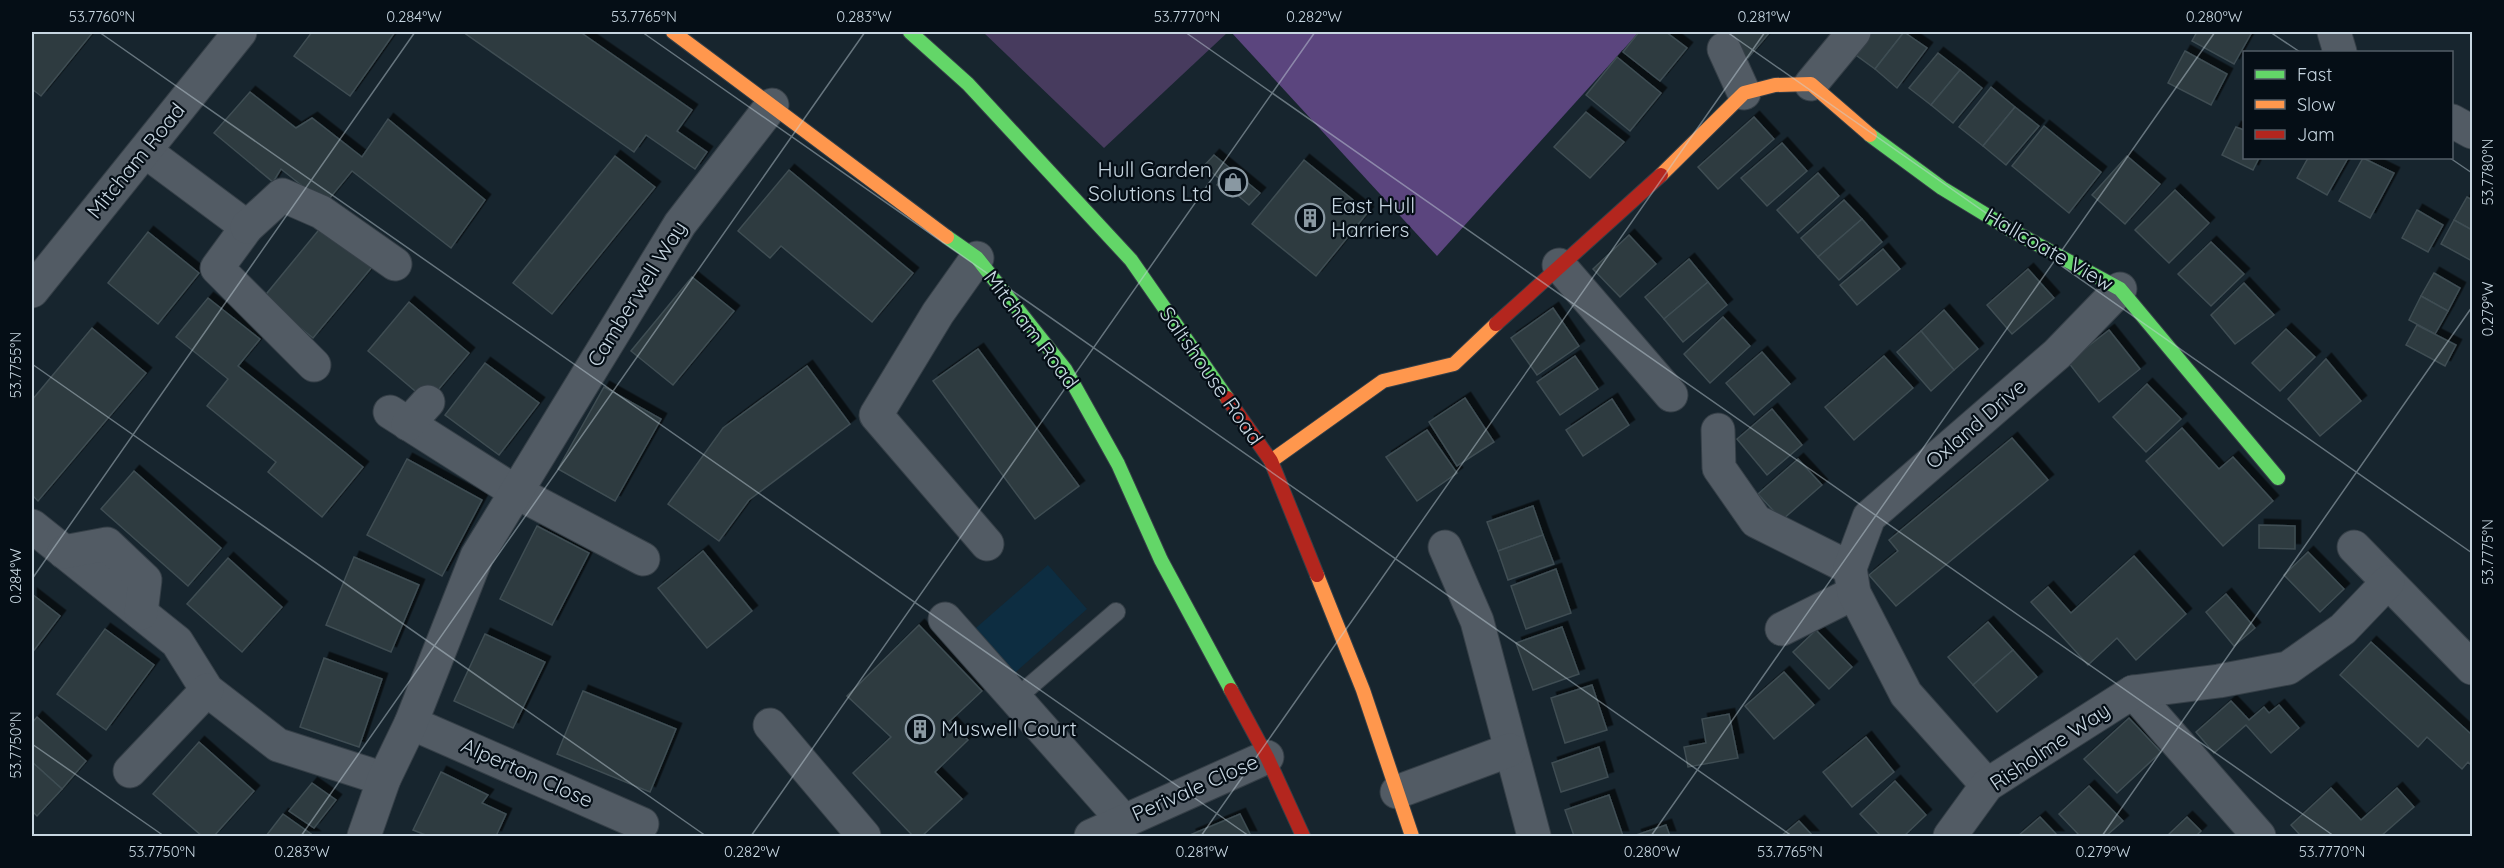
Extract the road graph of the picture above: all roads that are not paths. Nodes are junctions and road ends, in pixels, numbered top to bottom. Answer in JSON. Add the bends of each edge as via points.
{"nodes":[{"id":1,"x":240,"y":32,"type":"edge"},
{"id":2,"x":674,"y":32,"type":"edge"},
{"id":3,"x":910,"y":32,"type":"edge"},
{"id":4,"x":1854,"y":32,"type":"edge"},
{"id":5,"x":2334,"y":32,"type":"edge"},
{"id":6,"x":1724,"y":49,"type":"dead end"},
{"id":7,"x":2340,"y":51,"type":"edge"},
{"id":8,"x":1811,"y":84,"type":"junction"},
{"id":9,"x":1744,"y":93,"type":"junction"},
{"id":10,"x":772,"y":105,"type":"junction"},
{"id":11,"x":2453,"y":122,"type":"edge"},
{"id":12,"x":2472,"y":132,"type":"edge"},
{"id":13,"x":145,"y":151,"type":"junction"},
{"id":14,"x":247,"y":227,"type":"junction"},
{"id":15,"x":977,"y":258,"type":"junction"},
{"id":16,"x":395,"y":264,"type":"dead end"},
{"id":17,"x":1559,"y":265,"type":"junction"},
{"id":18,"x":2120,"y":290,"type":"junction"},
{"id":19,"x":32,"y":291,"type":"edge"},
{"id":20,"x":314,"y":365,"type":"dead end"},
{"id":21,"x":1671,"y":395,"type":"dead end"},
{"id":22,"x":408,"y":413,"type":"dead end"},
{"id":23,"x":1718,"y":430,"type":"dead end"},
{"id":24,"x":1271,"y":461,"type":"junction"},
{"id":25,"x":2278,"y":478,"type":"dead end"},
{"id":26,"x":516,"y":492,"type":"junction"},
{"id":27,"x":32,"y":526,"type":"edge"},
{"id":28,"x":987,"y":544,"type":"dead end"},
{"id":29,"x":1445,"y":547,"type":"dead end"},
{"id":30,"x":2354,"y":547,"type":"dead end"},
{"id":31,"x":643,"y":559,"type":"dead end"},
{"id":32,"x":1852,"y":580,"type":"junction"},
{"id":33,"x":2388,"y":582,"type":"junction"},
{"id":34,"x":1116,"y":612,"type":"dead end"},
{"id":35,"x":945,"y":619,"type":"dead end"},
{"id":36,"x":1782,"y":629,"type":"dead end"},
{"id":37,"x":2472,"y":668,"type":"edge"},
{"id":38,"x":207,"y":690,"type":"junction"},
{"id":39,"x":2133,"y":692,"type":"junction"},
{"id":40,"x":1015,"y":699,"type":"junction"},
{"id":41,"x":411,"y":723,"type":"junction"},
{"id":42,"x":770,"y":725,"type":"dead end"},
{"id":43,"x":1510,"y":750,"type":"junction"},
{"id":44,"x":1267,"y":757,"type":"junction"},
{"id":45,"x":130,"y":771,"type":"dead end"},
{"id":46,"x":384,"y":779,"type":"junction"},
{"id":47,"x":1987,"y":785,"type":"junction"},
{"id":48,"x":1398,"y":792,"type":"junction"},
{"id":49,"x":1123,"y":820,"type":"junction"},
{"id":50,"x":642,"y":824,"type":"dead end"},
{"id":51,"x":364,"y":837,"type":"edge"},
{"id":52,"x":864,"y":837,"type":"edge"},
{"id":53,"x":1091,"y":837,"type":"edge"},
{"id":54,"x":1303,"y":837,"type":"edge"},
{"id":55,"x":1412,"y":837,"type":"edge"},
{"id":56,"x":1534,"y":837,"type":"edge"},
{"id":57,"x":1950,"y":837,"type":"edge"},
{"id":58,"x":2259,"y":837,"type":"edge"}],
"edges":[{"from":1,"to":13,"type":"street","name":"Mitcham Road"},
{"from":2,"to":10,"type":"street","name":"Mitcham Road"},
{"from":3,"to":24,"type":"street","name":"Saltshouse Road","via":[[968,84],[1131,260]]},
{"from":4,"to":8,"type":"street"},
{"from":5,"to":7,"type":"street"},
{"from":6,"to":9,"type":"street"},
{"from":8,"to":9,"type":"street","via":[[1775,85]]},
{"from":8,"to":18,"type":"street","name":"Hallcoate View","via":[[1871,136],[1942,188]]},
{"from":9,"to":17,"type":"street","via":[[1655,181]]},
{"from":10,"to":15,"type":"street","name":"Mitcham Road"},
{"from":10,"to":26,"type":"street","name":"Camberwell Way","via":[[680,224]]},
{"from":11,"to":12,"type":"street"},
{"from":13,"to":14,"type":"street"},
{"from":13,"to":19,"type":"street","name":"Mitcham Road"},
{"from":14,"to":16,"type":"street","via":[[282,195],[321,212]]},
{"from":14,"to":20,"type":"street","via":[[217,268]]},
{"from":15,"to":28,"type":"street","via":[[876,415]]},
{"from":15,"to":44,"type":"street","name":"Mitcham Road","via":[[1065,369],[1118,464],[1161,560]]},
{"from":17,"to":21,"type":"street"},
{"from":17,"to":24,"type":"street","via":[[1454,364],[1383,381]]},
{"from":18,"to":25,"type":"street","name":"Hallcoate View"},
{"from":18,"to":32,"type":"street","name":"Oxland Drive","via":[[2057,354],[1869,517]]},
{"from":22,"to":26,"type":"street"},
{"from":23,"to":32,"type":"street","via":[[1719,468],[1756,521]]},
{"from":24,"to":48,"type":"street","name":"Saltshouse Road","via":[[1363,690]]},
{"from":26,"to":31,"type":"street"},
{"from":26,"to":41,"type":"street","name":"Camberwell Way","via":[[477,556]]},
{"from":27,"to":38,"type":"street","via":[[177,642]]},
{"from":29,"to":43,"type":"street","via":[[1477,621]]},
{"from":30,"to":33,"type":"street"},
{"from":32,"to":36,"type":"street"},
{"from":32,"to":47,"type":"street","via":[[1905,694]]},
{"from":33,"to":37,"type":"street"},
{"from":33,"to":39,"type":"street","name":"Risholme Way","via":[[2343,629],[2288,668]]},
{"from":34,"to":40,"type":"lane"},
{"from":35,"to":40,"type":"street"},
{"from":38,"to":45,"type":"street"},
{"from":38,"to":46,"type":"street","via":[[278,745]]},
{"from":39,"to":47,"type":"street","name":"Risholme Way"},
{"from":39,"to":58,"type":"street","name":"Risholme Way"},
{"from":40,"to":49,"type":"street"},
{"from":41,"to":46,"type":"street","name":"Camberwell Way"},
{"from":41,"to":50,"type":"street","name":"Alperton Close"},
{"from":42,"to":52,"type":"street"},
{"from":43,"to":48,"type":"street"},
{"from":43,"to":56,"type":"street"},
{"from":44,"to":49,"type":"street","name":"Perivale Close"},
{"from":44,"to":54,"type":"street","name":"Mitcham Road"},
{"from":46,"to":51,"type":"street","name":"Camberwell Way"},
{"from":47,"to":57,"type":"street","name":"Risholme Way"},
{"from":48,"to":55,"type":"street","name":"Saltshouse Road"},
{"from":49,"to":53,"type":"street","name":"Perivale Close"}]}
